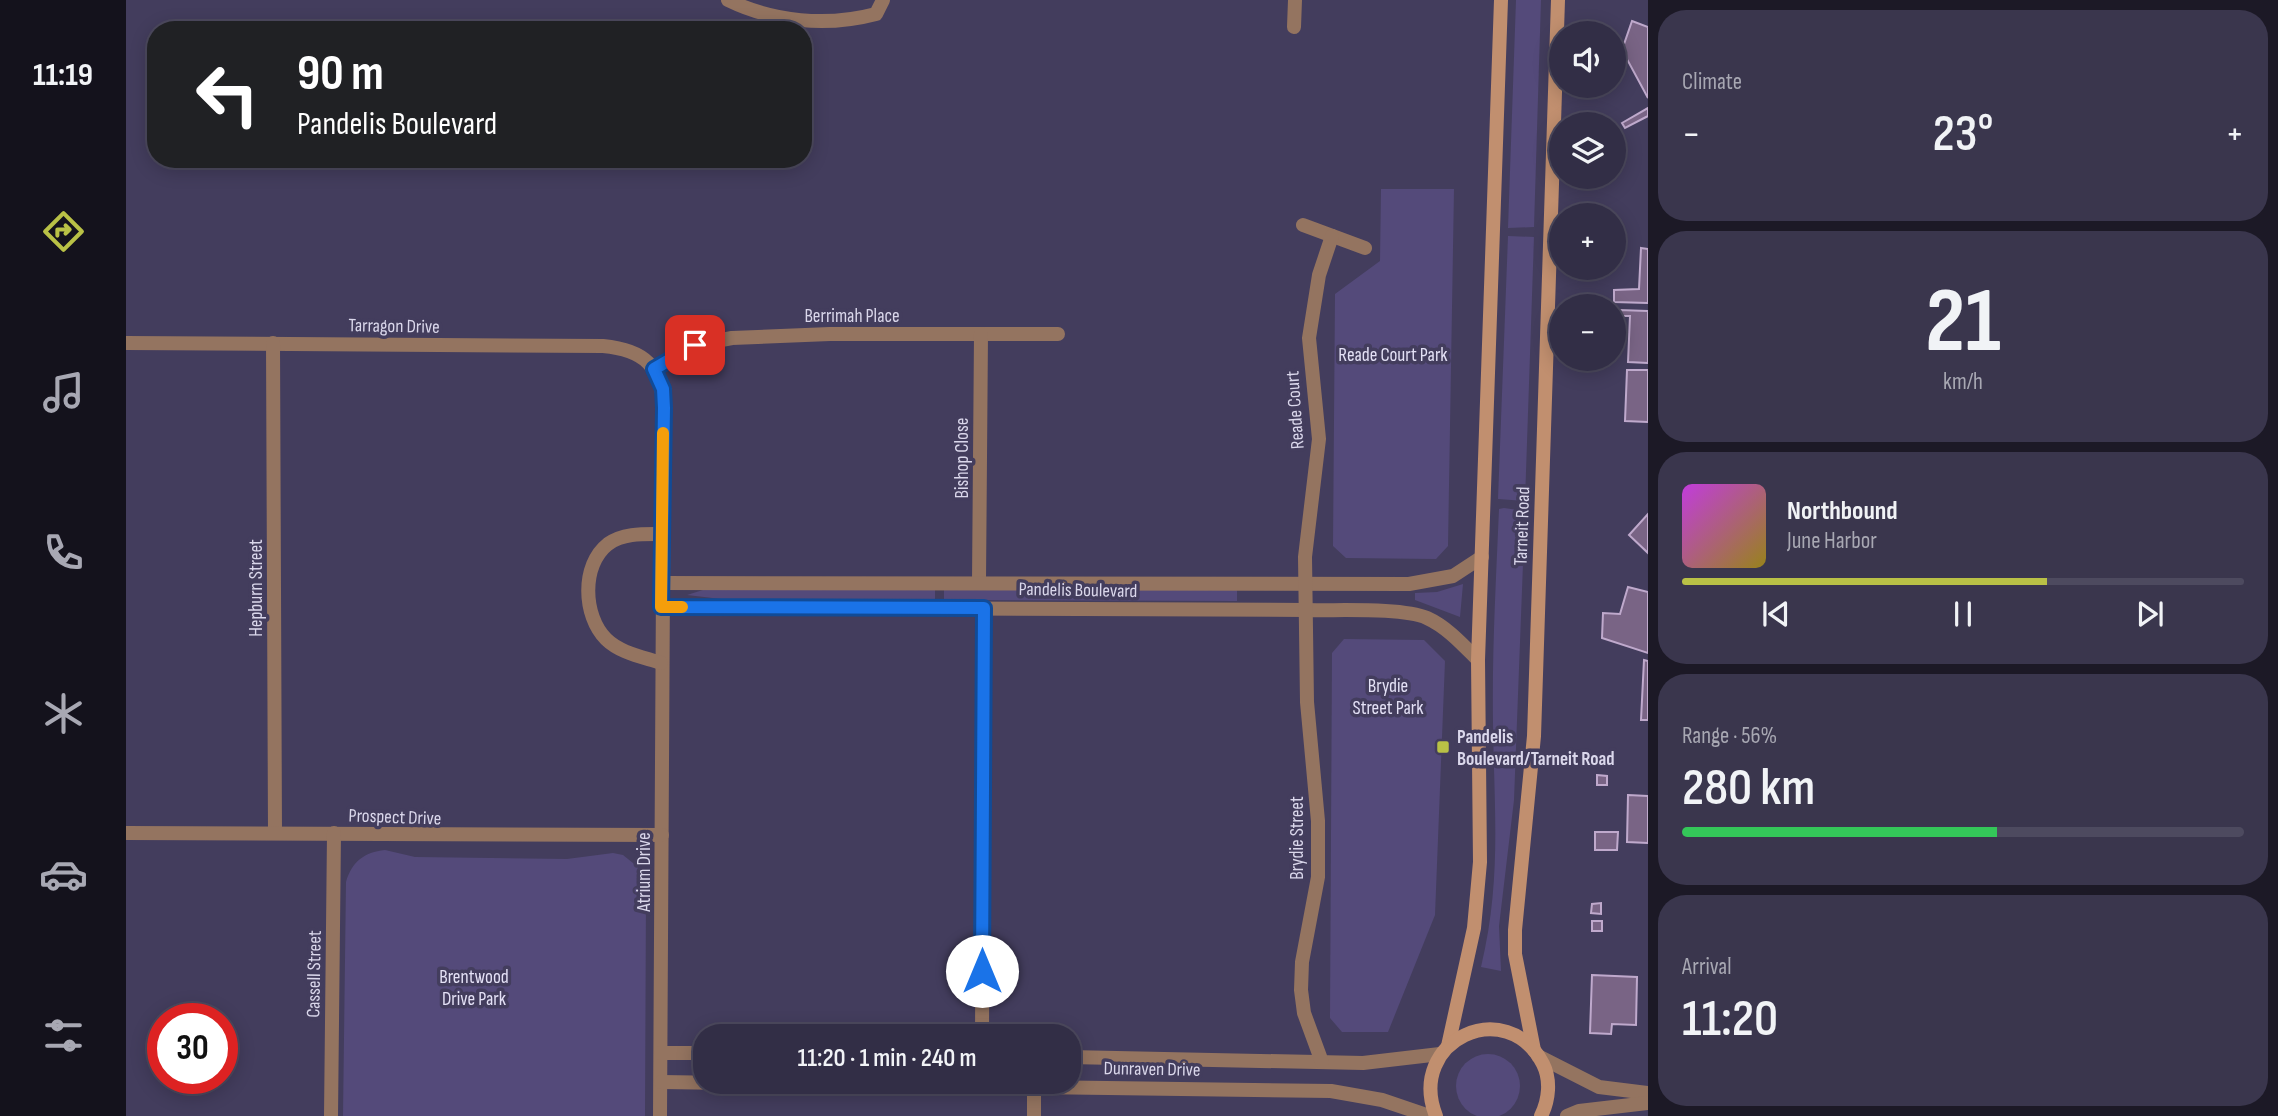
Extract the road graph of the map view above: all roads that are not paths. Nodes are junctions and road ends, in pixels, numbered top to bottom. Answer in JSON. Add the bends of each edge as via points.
{"nodes":[{"id":1,"x":728,"y":0,"type":"edge"},
{"id":2,"x":883,"y":0,"type":"edge"},
{"id":3,"x":1295,"y":0,"type":"edge"},
{"id":4,"x":1501,"y":0,"type":"edge"},
{"id":5,"x":1558,"y":0,"type":"edge"},
{"id":6,"x":1294,"y":27,"type":"dead end"},
{"id":7,"x":1303,"y":225,"type":"dead end"},
{"id":8,"x":1332,"y":236,"type":"junction"},
{"id":9,"x":1365,"y":247,"type":"dead end"},
{"id":10,"x":981,"y":334,"type":"junction"},
{"id":11,"x":1058,"y":334,"type":"dead end"},
{"id":12,"x":126,"y":342,"type":"edge"},
{"id":13,"x":274,"y":343,"type":"junction"},
{"id":14,"x":654,"y":369,"type":"junction"},
{"id":15,"x":661,"y":534,"type":"junction"},
{"id":16,"x":1482,"y":557,"type":"junction"},
{"id":17,"x":979,"y":582,"type":"junction"},
{"id":18,"x":661,"y":583,"type":"junction"},
{"id":19,"x":1306,"y":584,"type":"junction"},
{"id":20,"x":661,"y":607,"type":"junction"},
{"id":21,"x":984,"y":608,"type":"junction"},
{"id":22,"x":1306,"y":610,"type":"junction"},
{"id":23,"x":1478,"y":660,"type":"junction"},
{"id":24,"x":661,"y":663,"type":"junction"},
{"id":25,"x":126,"y":833,"type":"edge"},
{"id":26,"x":275,"y":833,"type":"junction"},
{"id":27,"x":334,"y":833,"type":"junction"},
{"id":28,"x":662,"y":835,"type":"junction"},
{"id":29,"x":982,"y":1024,"type":"edge"},
{"id":30,"x":1444,"y":1050,"type":"junction"},
{"id":31,"x":661,"y":1053,"type":"junction"},
{"id":32,"x":693,"y":1053,"type":"edge"},
{"id":33,"x":1536,"y":1053,"type":"junction"},
{"id":34,"x":1081,"y":1057,"type":"edge"},
{"id":35,"x":1322,"y":1062,"type":"junction"},
{"id":36,"x":661,"y":1082,"type":"junction"},
{"id":37,"x":693,"y":1082,"type":"edge"},
{"id":38,"x":1081,"y":1084,"type":"edge"},
{"id":39,"x":1648,"y":1093,"type":"edge"},
{"id":40,"x":1034,"y":1094,"type":"edge"},
{"id":41,"x":1648,"y":1103,"type":"edge"},
{"id":42,"x":331,"y":1116,"type":"edge"},
{"id":43,"x":660,"y":1116,"type":"edge"},
{"id":44,"x":1034,"y":1116,"type":"edge"},
{"id":45,"x":1429,"y":1116,"type":"edge"},
{"id":46,"x":1436,"y":1116,"type":"edge"},
{"id":47,"x":1541,"y":1116,"type":"edge"},
{"id":48,"x":1567,"y":1116,"type":"edge"}],
"edges":[{"from":1,"to":2,"type":"street","via":[[752,12],[788,20],[854,20],[876,14]]},
{"from":3,"to":6,"type":"street"},
{"from":4,"to":16,"type":"main road","name":"Tarneit Road"},
{"from":5,"to":33,"type":"main road","name":"Tarneit Road","via":[[1534,736],[1515,930],[1515,954]]},
{"from":7,"to":8,"type":"street"},
{"from":8,"to":9,"type":"street"},
{"from":8,"to":19,"type":"street","name":"Reade Court","via":[[1315,295],[1309,338],[1319,439],[1307,530]]},
{"from":10,"to":11,"type":"street","name":"Berrimah Place"},
{"from":10,"to":14,"type":"street","name":"Berrimah Place","via":[[732,338],[695,345]]},
{"from":10,"to":17,"type":"street","name":"Bishop Close"},
{"from":12,"to":13,"type":"street","name":"Tarragon Drive"},
{"from":13,"to":14,"type":"street","name":"Tarragon Drive","via":[[603,346],[633,351]]},
{"from":13,"to":26,"type":"street","name":"Hepburn Street"},
{"from":14,"to":15,"type":"street","name":"Atrium Drive","via":[[663,389],[664,408]]},
{"from":15,"to":18,"type":"street","name":"Atrium Drive"},
{"from":15,"to":24,"type":"street","via":[[622,537],[609,544],[598,554],[589,582],[591,615],[607,640]]},
{"from":16,"to":19,"type":"street","name":"Pandelis Boulevard","via":[[1439,581]]},
{"from":16,"to":23,"type":"main road","name":"Tarneit Road"},
{"from":17,"to":18,"type":"street","name":"Pandelis Boulevard"},
{"from":17,"to":19,"type":"street","name":"Pandelis Boulevard"},
{"from":18,"to":20,"type":"street","name":"Atrium Drive"},
{"from":19,"to":22,"type":"street","name":"Reade Court"},
{"from":20,"to":21,"type":"street","name":"Pandelis Boulevard"},
{"from":20,"to":24,"type":"street","name":"Atrium Drive"},
{"from":21,"to":22,"type":"street","name":"Pandelis Boulevard"},
{"from":21,"to":29,"type":"street"},
{"from":22,"to":23,"type":"street","name":"Pandelis Boulevard","via":[[1426,618]]},
{"from":22,"to":35,"type":"street","name":"Brydie Street","via":[[1318,877],[1301,990],[1304,1013]]},
{"from":23,"to":30,"type":"main road","name":"Tarneit Road","via":[[1478,898],[1466,970]]},
{"from":24,"to":28,"type":"street","name":"Atrium Drive"},
{"from":25,"to":26,"type":"street","name":"Prospect Drive"},
{"from":26,"to":27,"type":"street","name":"Prospect Drive"},
{"from":27,"to":28,"type":"street","name":"Prospect Drive"},
{"from":27,"to":42,"type":"street","name":"Cassell Street"},
{"from":28,"to":31,"type":"street","name":"Atrium Drive"},
{"from":30,"to":33,"type":"main road","via":[[1466,1034],[1488,1029],[1520,1038]]},
{"from":30,"to":35,"type":"street","name":"Dunraven Drive","via":[[1363,1063]]},
{"from":30,"to":46,"type":"main road","name":"Tarneit Road","via":[[1430,1086]]},
{"from":31,"to":32,"type":"street"},
{"from":31,"to":36,"type":"street","name":"Atrium Drive"},
{"from":33,"to":39,"type":"street","via":[[1600,1087]]},
{"from":33,"to":47,"type":"main road","name":"Tarneit Road","via":[[1548,1081]]},
{"from":34,"to":35,"type":"street","name":"Dunraven Drive"},
{"from":36,"to":37,"type":"street","name":"Dunraven Drive"},
{"from":36,"to":43,"type":"street","name":"Atrium Drive"},
{"from":38,"to":45,"type":"street","name":"Dunraven Drive","via":[[1331,1091]]},
{"from":40,"to":44,"type":"street"},
{"from":41,"to":48,"type":"street"}]}
